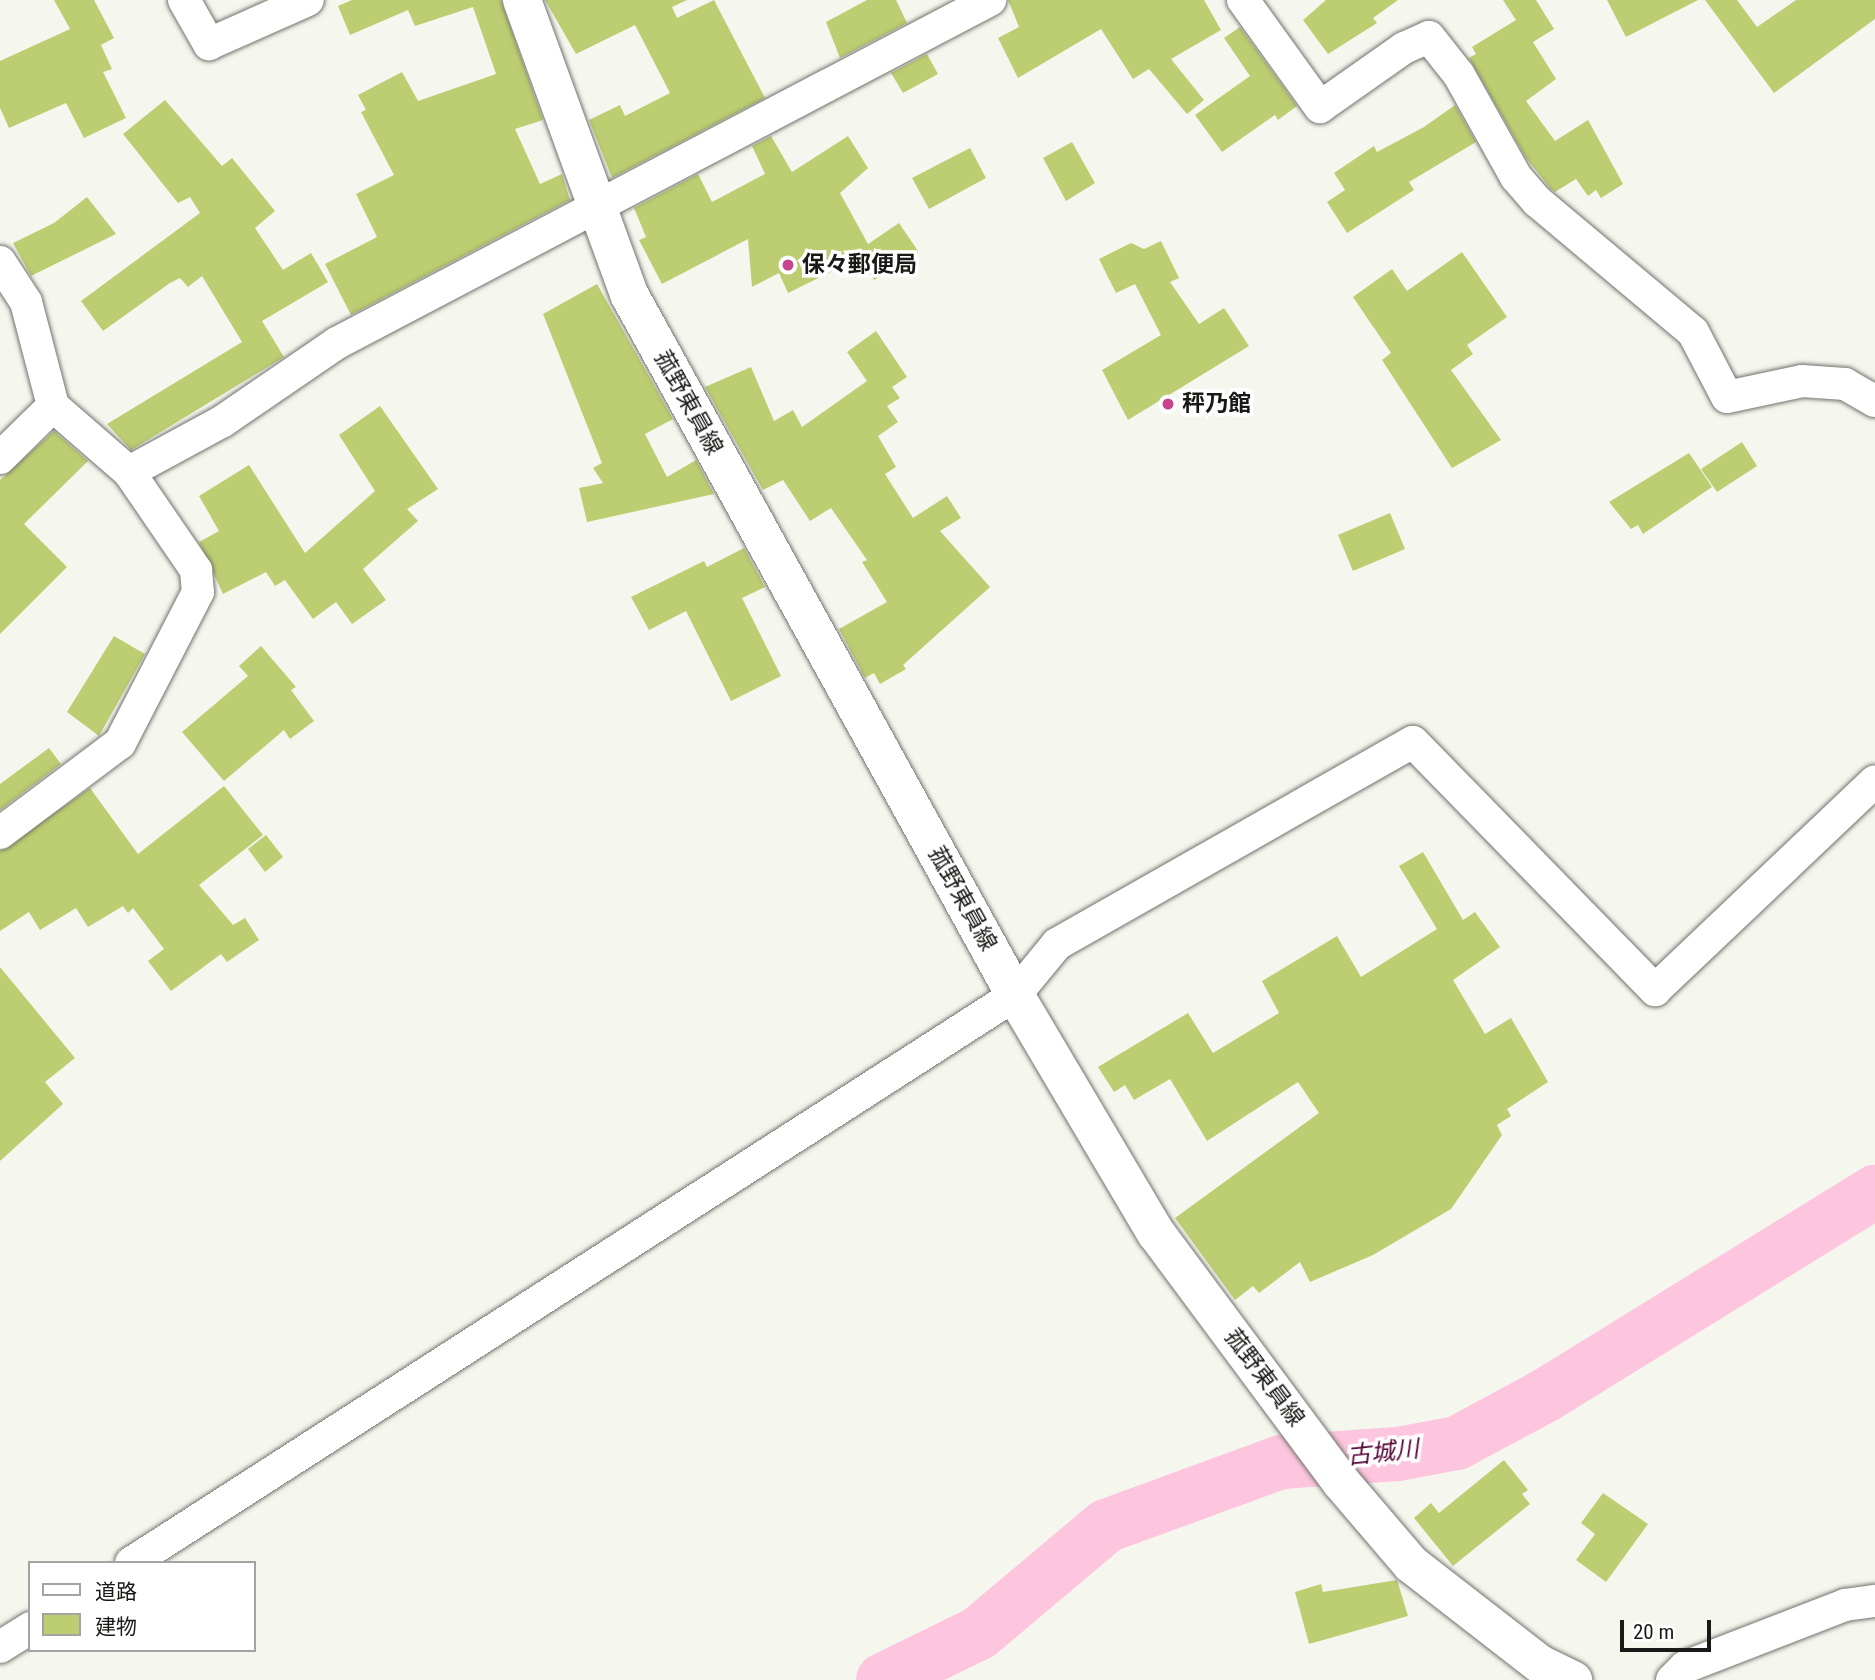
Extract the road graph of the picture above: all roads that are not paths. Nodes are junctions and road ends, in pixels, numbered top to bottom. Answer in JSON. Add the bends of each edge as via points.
{"nodes":[{"id":1,"x":184,"y":0,"type":"edge"},
{"id":2,"x":308,"y":0,"type":"edge"},
{"id":3,"x":522,"y":0,"type":"edge"},
{"id":4,"x":990,"y":0,"type":"edge"},
{"id":5,"x":1243,"y":0,"type":"edge"},
{"id":6,"x":593,"y":208,"type":"junction"},
{"id":7,"x":0,"y":262,"type":"edge"},
{"id":8,"x":1875,"y":401,"type":"edge"},
{"id":9,"x":53,"y":406,"type":"junction"},
{"id":10,"x":0,"y":458,"type":"edge"},
{"id":11,"x":129,"y":472,"type":"junction"},
{"id":12,"x":1875,"y":781,"type":"edge"},
{"id":13,"x":0,"y":833,"type":"edge"},
{"id":14,"x":1015,"y":995,"type":"junction"},
{"id":15,"x":134,"y":1561,"type":"edge"},
{"id":16,"x":1875,"y":1601,"type":"edge"},
{"id":17,"x":28,"y":1629,"type":"edge"},
{"id":18,"x":0,"y":1647,"type":"edge"},
{"id":19,"x":1573,"y":1680,"type":"edge"},
{"id":20,"x":1672,"y":1680,"type":"edge"}],
"edges":[{"from":1,"to":2,"type":"street","via":[[209,44]]},
{"from":3,"to":6,"type":"main road","name":"菰野東員線"},
{"from":4,"to":6,"type":"street"},
{"from":5,"to":8,"type":"street","via":[[1320,107],[1404,48],[1429,37],[1459,75],[1516,177],[1538,202],[1693,331],[1727,397],[1802,381],[1845,384]]},
{"from":6,"to":11,"type":"street","via":[[337,342],[223,421]]},
{"from":6,"to":14,"type":"main road","name":"菰野東員線","via":[[630,296]]},
{"from":7,"to":9,"type":"street","via":[[26,302]]},
{"from":9,"to":10,"type":"street"},
{"from":9,"to":11,"type":"street"},
{"from":11,"to":13,"type":"street","via":[[196,570],[198,592],[120,743]]},
{"from":12,"to":14,"type":"street","via":[[1656,990],[1413,742],[1057,944]]},
{"from":14,"to":15,"type":"street"},
{"from":14,"to":19,"type":"main road","name":"菰野東員線","via":[[1156,1233],[1341,1482],[1411,1564],[1463,1609],[1540,1664]]},
{"from":16,"to":20,"type":"street","via":[[1832,1610],[1685,1667]]},
{"from":17,"to":18,"type":"street"}]}
